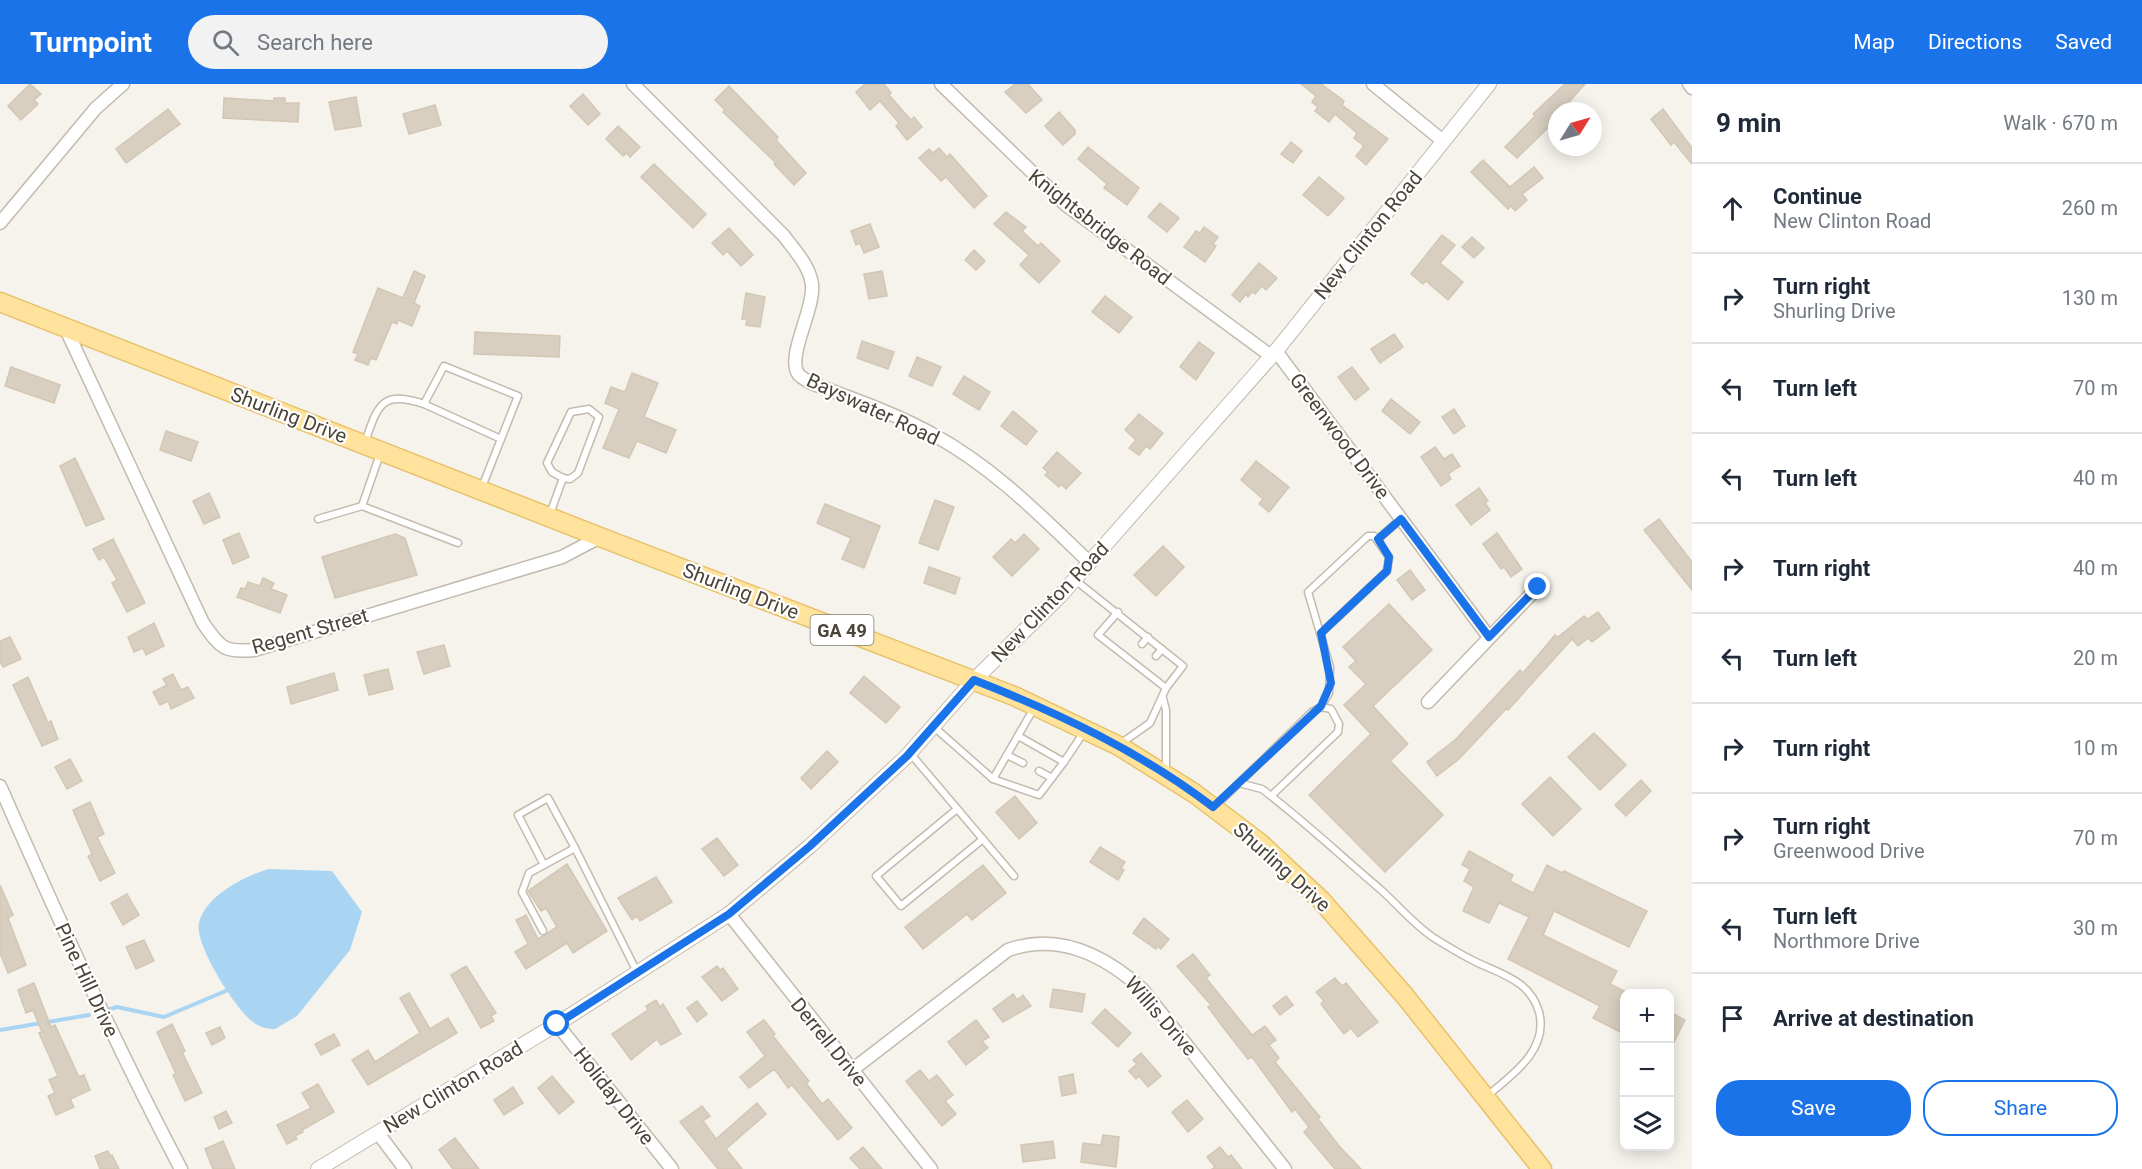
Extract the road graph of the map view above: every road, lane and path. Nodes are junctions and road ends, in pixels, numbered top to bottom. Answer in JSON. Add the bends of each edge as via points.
{"nodes":[{"id":1,"x":123,"y":84,"type":"edge"},
{"id":2,"x":633,"y":84,"type":"edge"},
{"id":3,"x":941,"y":84,"type":"edge"},
{"id":4,"x":1373,"y":84,"type":"edge"},
{"id":5,"x":1489,"y":84,"type":"edge"},
{"id":6,"x":1689,"y":84,"type":"edge"},
{"id":7,"x":1692,"y":88,"type":"edge"},
{"id":8,"x":1443,"y":141,"type":"junction"},
{"id":9,"x":0,"y":223,"type":"edge"},
{"id":10,"x":0,"y":302,"type":"edge"},
{"id":11,"x":65,"y":327,"type":"junction"},
{"id":12,"x":1274,"y":353,"type":"junction"},
{"id":13,"x":424,"y":404,"type":"junction"},
{"id":14,"x":501,"y":439,"type":"junction"},
{"id":15,"x":373,"y":448,"type":"junction"},
{"id":16,"x":563,"y":478,"type":"junction"},
{"id":17,"x":480,"y":490,"type":"junction"},
{"id":18,"x":362,"y":506,"type":"junction"},
{"id":19,"x":548,"y":517,"type":"junction"},
{"id":20,"x":318,"y":519,"type":"dead end"},
{"id":21,"x":1401,"y":519,"type":"junction"},
{"id":22,"x":600,"y":537,"type":"junction"},
{"id":23,"x":1378,"y":539,"type":"junction"},
{"id":24,"x":458,"y":543,"type":"dead end"},
{"id":25,"x":1089,"y":562,"type":"junction"},
{"id":26,"x":1074,"y":580,"type":"junction"},
{"id":27,"x":1538,"y":587,"type":"dead end"},
{"id":28,"x":1118,"y":612,"type":"junction"},
{"id":29,"x":1133,"y":625,"type":"junction"},
{"id":30,"x":1128,"y":631,"type":"dead end"},
{"id":31,"x":1321,"y":633,"type":"junction"},
{"id":32,"x":1149,"y":637,"type":"junction"},
{"id":33,"x":1489,"y":637,"type":"junction"},
{"id":34,"x":1142,"y":644,"type":"dead end"},
{"id":35,"x":1162,"y":649,"type":"junction"},
{"id":36,"x":1156,"y":656,"type":"dead end"},
{"id":37,"x":974,"y":680,"type":"junction"},
{"id":38,"x":1166,"y":688,"type":"junction"},
{"id":39,"x":1163,"y":698,"type":"junction"},
{"id":40,"x":1428,"y":702,"type":"dead end"},
{"id":41,"x":1035,"y":705,"type":"junction"},
{"id":42,"x":1321,"y":706,"type":"junction"},
{"id":43,"x":933,"y":726,"type":"junction"},
{"id":44,"x":1085,"y":729,"type":"junction"},
{"id":45,"x":1018,"y":736,"type":"junction"},
{"id":46,"x":1119,"y":746,"type":"junction"},
{"id":47,"x":910,"y":753,"type":"junction"},
{"id":48,"x":1007,"y":755,"type":"junction"},
{"id":49,"x":1064,"y":762,"type":"junction"},
{"id":50,"x":1023,"y":763,"type":"dead end"},
{"id":51,"x":1039,"y":771,"type":"dead end"},
{"id":52,"x":1166,"y":774,"type":"junction"},
{"id":53,"x":1052,"y":778,"type":"junction"},
{"id":54,"x":993,"y":779,"type":"junction"},
{"id":55,"x":1239,"y":783,"type":"junction"},
{"id":56,"x":0,"y":786,"type":"edge"},
{"id":57,"x":1271,"y":796,"type":"junction"},
{"id":58,"x":1213,"y":807,"type":"junction"},
{"id":59,"x":957,"y":809,"type":"junction"},
{"id":60,"x":983,"y":839,"type":"junction"},
{"id":61,"x":575,"y":848,"type":"junction"},
{"id":62,"x":544,"y":865,"type":"junction"},
{"id":63,"x":1014,"y":876,"type":"dead end"},
{"id":64,"x":729,"y":914,"type":"junction"},
{"id":65,"x":543,"y":931,"type":"dead end"},
{"id":66,"x":637,"y":972,"type":"junction"},
{"id":67,"x":557,"y":1024,"type":"junction"},
{"id":68,"x":852,"y":1070,"type":"junction"},
{"id":69,"x":1485,"y":1098,"type":"junction"},
{"id":70,"x":378,"y":1132,"type":"junction"},
{"id":71,"x":181,"y":1169,"type":"edge"},
{"id":72,"x":318,"y":1169,"type":"edge"},
{"id":73,"x":405,"y":1169,"type":"edge"},
{"id":74,"x":672,"y":1169,"type":"edge"},
{"id":75,"x":931,"y":1169,"type":"edge"},
{"id":76,"x":1285,"y":1169,"type":"edge"},
{"id":77,"x":1542,"y":1169,"type":"edge"}],
"edges":[{"from":1,"to":9,"type":"street","via":[[96,108]]},
{"from":2,"to":25,"type":"street","name":"Bayswater Road","via":[[784,236],[805,264],[813,300],[794,362],[799,375],[933,434],[976,461],[1014,490]]},
{"from":3,"to":12,"type":"street","name":"Knightsbridge Road","via":[[1066,205]]},
{"from":4,"to":8,"type":"street"},
{"from":5,"to":8,"type":"street","name":"New Clinton Road"},
{"from":6,"to":7,"type":"street"},
{"from":8,"to":12,"type":"street","name":"New Clinton Road"},
{"from":10,"to":11,"type":"main road","name":"Shurling Drive","number":"GA 49"},
{"from":11,"to":15,"type":"main road","name":"Shurling Drive","number":"GA 49"},
{"from":11,"to":22,"type":"street","name":"Regent Street","via":[[203,623],[226,649],[236,652],[266,646],[562,557]]},
{"from":12,"to":21,"type":"street","name":"Greenwood Drive"},
{"from":12,"to":25,"type":"street","name":"New Clinton Road"},
{"from":13,"to":14,"type":"lane"},
{"from":13,"to":14,"type":"lane","via":[[444,366],[518,396]]},
{"from":13,"to":15,"type":"lane","via":[[389,398],[380,405],[375,413]]},
{"from":14,"to":17,"type":"lane"},
{"from":15,"to":17,"type":"main road","name":"Shurling Drive","number":"GA 49"},
{"from":15,"to":18,"type":"lane"},
{"from":16,"to":16,"type":"lane","via":[[570,479],[578,473],[599,417],[589,409],[571,412],[548,462],[552,472]]},
{"from":16,"to":19,"type":"lane"},
{"from":17,"to":19,"type":"main road","name":"Shurling Drive","number":"GA 49"},
{"from":18,"to":20,"type":"lane"},
{"from":18,"to":24,"type":"lane"},
{"from":19,"to":22,"type":"main road","name":"Shurling Drive","number":"GA 49"},
{"from":21,"to":23,"type":"lane"},
{"from":21,"to":33,"type":"street","name":"Greenwood Drive"},
{"from":22,"to":37,"type":"main road","name":"Shurling Drive","number":"GA 49"},
{"from":23,"to":31,"type":"lane","via":[[1389,557],[1387,571]]},
{"from":23,"to":31,"type":"lane","via":[[1368,536],[1308,592]]},
{"from":25,"to":26,"type":"street","name":"New Clinton Road"},
{"from":26,"to":28,"type":"lane"},
{"from":26,"to":37,"type":"street","name":"New Clinton Road"},
{"from":27,"to":33,"type":"street"},
{"from":28,"to":29,"type":"lane"},
{"from":28,"to":38,"type":"lane","via":[[1098,635],[1130,656]]},
{"from":29,"to":30,"type":"lane"},
{"from":29,"to":32,"type":"lane"},
{"from":31,"to":42,"type":"lane","via":[[1331,683]]},
{"from":32,"to":34,"type":"lane"},
{"from":32,"to":35,"type":"lane"},
{"from":33,"to":40,"type":"street"},
{"from":35,"to":36,"type":"lane"},
{"from":35,"to":38,"type":"lane","via":[[1184,666]]},
{"from":37,"to":41,"type":"main road","name":"Shurling Drive","number":"GA 49"},
{"from":37,"to":43,"type":"street","name":"New Clinton Road"},
{"from":38,"to":39,"type":"lane"},
{"from":39,"to":46,"type":"lane","via":[[1150,723]]},
{"from":39,"to":52,"type":"lane"},
{"from":41,"to":44,"type":"main road","name":"Shurling Drive","number":"GA 49"},
{"from":41,"to":45,"type":"lane"},
{"from":42,"to":55,"type":"lane"},
{"from":42,"to":57,"type":"lane","via":[[1337,717],[1338,732]]},
{"from":43,"to":47,"type":"street","name":"New Clinton Road"},
{"from":43,"to":54,"type":"lane"},
{"from":44,"to":46,"type":"main road","name":"Shurling Drive","number":"GA 49"},
{"from":44,"to":49,"type":"lane"},
{"from":45,"to":48,"type":"lane"},
{"from":45,"to":49,"type":"lane"},
{"from":46,"to":52,"type":"main road","name":"Shurling Drive","number":"GA 49"},
{"from":47,"to":59,"type":"lane"},
{"from":47,"to":64,"type":"street","name":"New Clinton Road","via":[[810,846]]},
{"from":48,"to":50,"type":"lane"},
{"from":48,"to":54,"type":"lane"},
{"from":49,"to":53,"type":"lane"},
{"from":51,"to":53,"type":"lane"},
{"from":52,"to":58,"type":"main road","name":"Shurling Drive","number":"GA 49"},
{"from":53,"to":54,"type":"lane","via":[[1040,795]]},
{"from":55,"to":57,"type":"lane","via":[[1254,785]]},
{"from":55,"to":58,"type":"lane"},
{"from":56,"to":71,"type":"street","name":"Pine Hill Drive","via":[[84,976]]},
{"from":57,"to":69,"type":"lane","via":[[1431,936],[1475,962],[1505,974],[1530,994],[1539,1014],[1540,1029],[1534,1049],[1523,1066]]},
{"from":58,"to":69,"type":"main road","name":"Shurling Drive","number":"GA 49","via":[[1260,843],[1322,900],[1405,996]]},
{"from":59,"to":60,"type":"lane"},
{"from":59,"to":60,"type":"lane","via":[[876,876],[901,906]]},
{"from":60,"to":63,"type":"lane"},
{"from":61,"to":62,"type":"lane"},
{"from":61,"to":62,"type":"lane","via":[[548,798],[518,815]]},
{"from":61,"to":66,"type":"lane"},
{"from":62,"to":65,"type":"lane","via":[[529,873],[522,892]]},
{"from":64,"to":66,"type":"street","name":"New Clinton Road"},
{"from":64,"to":68,"type":"street","name":"Derrell Drive"},
{"from":66,"to":67,"type":"street","name":"New Clinton Road"},
{"from":67,"to":70,"type":"street","name":"New Clinton Road"},
{"from":67,"to":74,"type":"street","name":"Holiday Drive"},
{"from":68,"to":75,"type":"street","name":"Derrell Drive"},
{"from":68,"to":76,"type":"street","name":"Willis Drive","via":[[1008,950],[1035,943],[1071,947],[1101,958],[1142,990]]},
{"from":69,"to":77,"type":"main road","name":"Shurling Drive","number":"GA 49"},
{"from":70,"to":72,"type":"street","name":"New Clinton Road"},
{"from":70,"to":73,"type":"street"}]}
